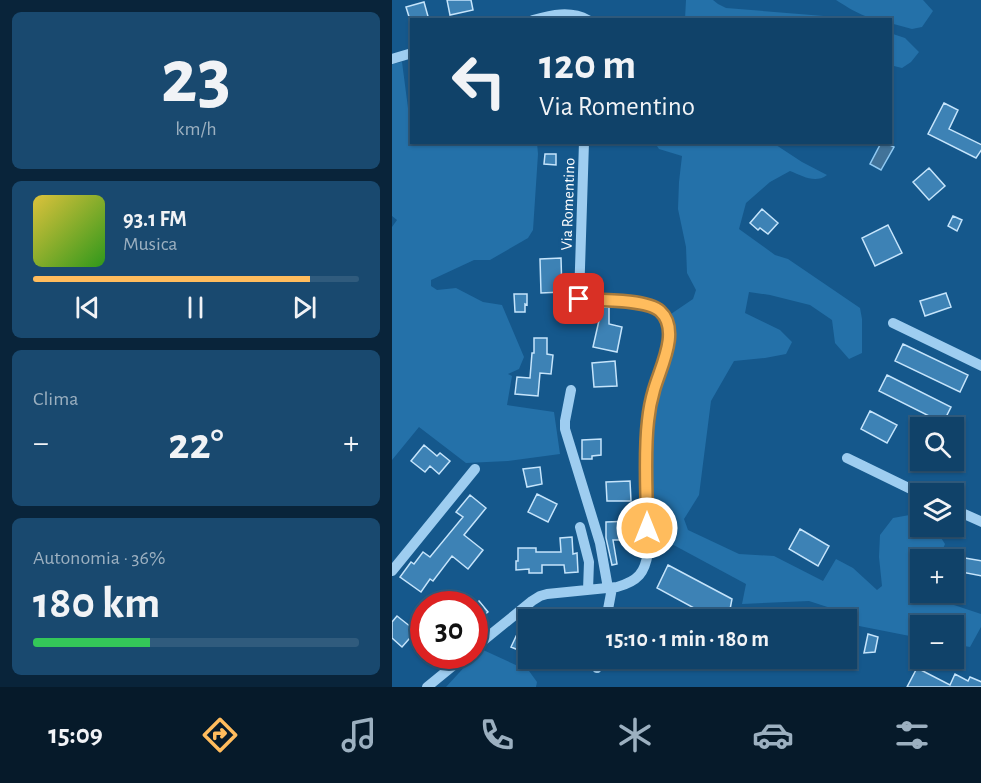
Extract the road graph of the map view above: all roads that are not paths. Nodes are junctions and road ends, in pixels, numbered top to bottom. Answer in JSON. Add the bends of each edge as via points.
{"nodes":[{"id":1,"x":542,"y":18,"type":"edge"},
{"id":2,"x":584,"y":18,"type":"edge"},
{"id":3,"x":410,"y":54,"type":"edge"},
{"id":4,"x":392,"y":59,"type":"edge"},
{"id":5,"x":584,"y":144,"type":"edge"},
{"id":6,"x":893,"y":323,"type":"dead end"},
{"id":7,"x":982,"y":366,"type":"edge"},
{"id":8,"x":571,"y":390,"type":"dead end"},
{"id":9,"x":847,"y":459,"type":"dead end"},
{"id":10,"x":475,"y":469,"type":"dead end"},
{"id":11,"x":910,"y":489,"type":"edge"},
{"id":12,"x":964,"y":514,"type":"edge"},
{"id":13,"x":982,"y":522,"type":"edge"},
{"id":14,"x":580,"y":527,"type":"dead end"},
{"id":15,"x":392,"y":571,"type":"edge"},
{"id":16,"x":610,"y":588,"type":"junction"},
{"id":17,"x":588,"y":590,"type":"junction"},
{"id":18,"x":607,"y":609,"type":"edge"},
{"id":19,"x":488,"y":637,"type":"edge"},
{"id":20,"x":450,"y":669,"type":"edge"},
{"id":21,"x":428,"y":687,"type":"edge"}],
"edges":[{"from":1,"to":2,"type":"street","via":[[560,14]]},
{"from":3,"to":4,"type":"street"},
{"from":5,"to":16,"type":"street","name":"Via Romentino","via":[[579,299],[631,302],[656,308],[664,316],[669,331],[667,353],[648,418],[646,561],[634,581]]},
{"from":6,"to":7,"type":"street"},
{"from":8,"to":16,"type":"street","via":[[565,429]]},
{"from":9,"to":11,"type":"street"},
{"from":10,"to":15,"type":"street"},
{"from":12,"to":13,"type":"street"},
{"from":14,"to":17,"type":"street","via":[[589,562]]},
{"from":16,"to":17,"type":"street","name":"Via Romentino"},
{"from":16,"to":18,"type":"street"},
{"from":17,"to":19,"type":"street","name":"Via Romentino","via":[[539,596]]},
{"from":20,"to":21,"type":"street"}]}
